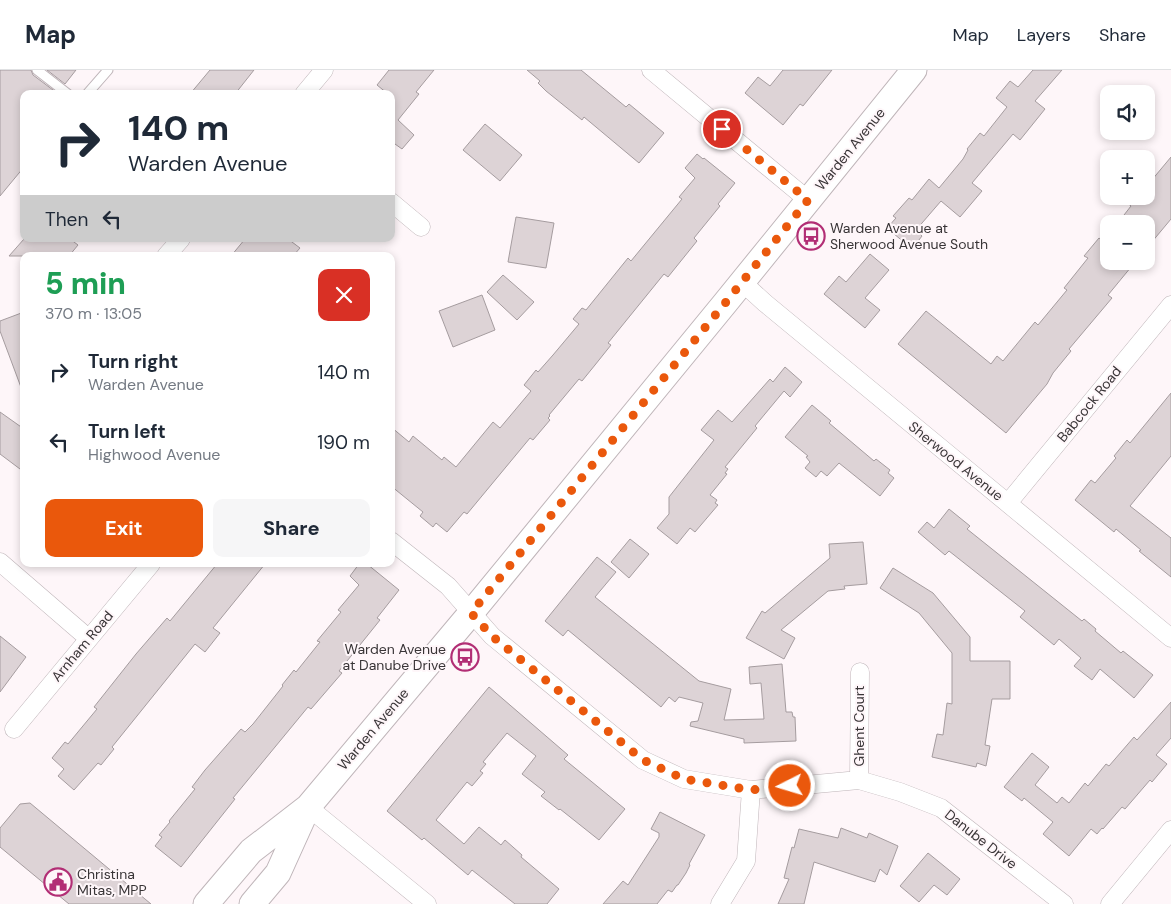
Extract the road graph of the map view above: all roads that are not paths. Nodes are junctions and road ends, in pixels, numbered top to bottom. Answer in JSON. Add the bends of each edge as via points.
{"nodes":[{"id":1,"x":38,"y":70,"type":"edge"},
{"id":2,"x":108,"y":70,"type":"edge"},
{"id":3,"x":324,"y":70,"type":"edge"},
{"id":4,"x":650,"y":70,"type":"edge"},
{"id":5,"x":914,"y":70,"type":"edge"},
{"id":6,"x":63,"y":90,"type":"edge"},
{"id":7,"x":91,"y":90,"type":"edge"},
{"id":8,"x":307,"y":90,"type":"edge"},
{"id":9,"x":808,"y":200,"type":"junction"},
{"id":10,"x":395,"y":205,"type":"edge"},
{"id":11,"x":421,"y":227,"type":"dead end"},
{"id":12,"x":178,"y":242,"type":"edge"},
{"id":13,"x":170,"y":252,"type":"edge"},
{"id":14,"x":742,"y":282,"type":"junction"},
{"id":15,"x":1171,"y":305,"type":"edge"},
{"id":16,"x":1008,"y":504,"type":"junction"},
{"id":17,"x":395,"y":544,"type":"edge"},
{"id":18,"x":0,"y":562,"type":"edge"},
{"id":19,"x":148,"y":567,"type":"edge"},
{"id":20,"x":471,"y":613,"type":"junction"},
{"id":21,"x":88,"y":638,"type":"junction"},
{"id":22,"x":1171,"y":638,"type":"edge"},
{"id":23,"x":860,"y":672,"type":"dead end"},
{"id":24,"x":14,"y":729,"type":"dead end"},
{"id":25,"x":859,"y":780,"type":"junction"},
{"id":26,"x":751,"y":790,"type":"junction"},
{"id":27,"x":308,"y":807,"type":"junction"},
{"id":28,"x":1171,"y":830,"type":"edge"},
{"id":29,"x":206,"y":904,"type":"edge"},
{"id":30,"x":252,"y":904,"type":"edge"},
{"id":31,"x":427,"y":904,"type":"edge"},
{"id":32,"x":720,"y":904,"type":"edge"},
{"id":33,"x":1064,"y":904,"type":"edge"},
{"id":34,"x":1110,"y":904,"type":"edge"}],
"edges":[{"from":1,"to":6,"type":"lane"},
{"from":2,"to":7,"type":"lane"},
{"from":3,"to":8,"type":"street"},
{"from":4,"to":9,"type":"street"},
{"from":5,"to":9,"type":"main road","name":"Warden Avenue"},
{"from":9,"to":14,"type":"main road","name":"Warden Avenue"},
{"from":10,"to":11,"type":"street"},
{"from":12,"to":13,"type":"street"},
{"from":14,"to":16,"type":"street","name":"Sherwood Avenue"},
{"from":14,"to":20,"type":"main road","name":"Warden Avenue"},
{"from":15,"to":16,"type":"street","name":"Babcock Road"},
{"from":16,"to":22,"type":"street","name":"Sherwood Avenue"},
{"from":17,"to":20,"type":"street","name":"Danube Drive","via":[[448,586]]},
{"from":18,"to":21,"type":"street"},
{"from":19,"to":21,"type":"street","name":"Arnham Road"},
{"from":20,"to":26,"type":"street","name":"Danube Drive","via":[[492,636],[643,760],[684,779]]},
{"from":20,"to":27,"type":"main road","name":"Warden Avenue"},
{"from":21,"to":24,"type":"street","name":"Arnham Road"},
{"from":23,"to":25,"type":"street","name":"Ghent Court"},
{"from":25,"to":26,"type":"street","name":"Danube Drive"},
{"from":25,"to":33,"type":"street","name":"Danube Drive","via":[[941,808]]},
{"from":26,"to":32,"type":"street","via":[[746,860]]},
{"from":27,"to":29,"type":"main road","name":"Warden Avenue","via":[[251,851]]},
{"from":27,"to":30,"type":"main road","name":"Warden Avenue","via":[[278,873]]},
{"from":27,"to":31,"type":"street"},
{"from":28,"to":34,"type":"street"}]}
